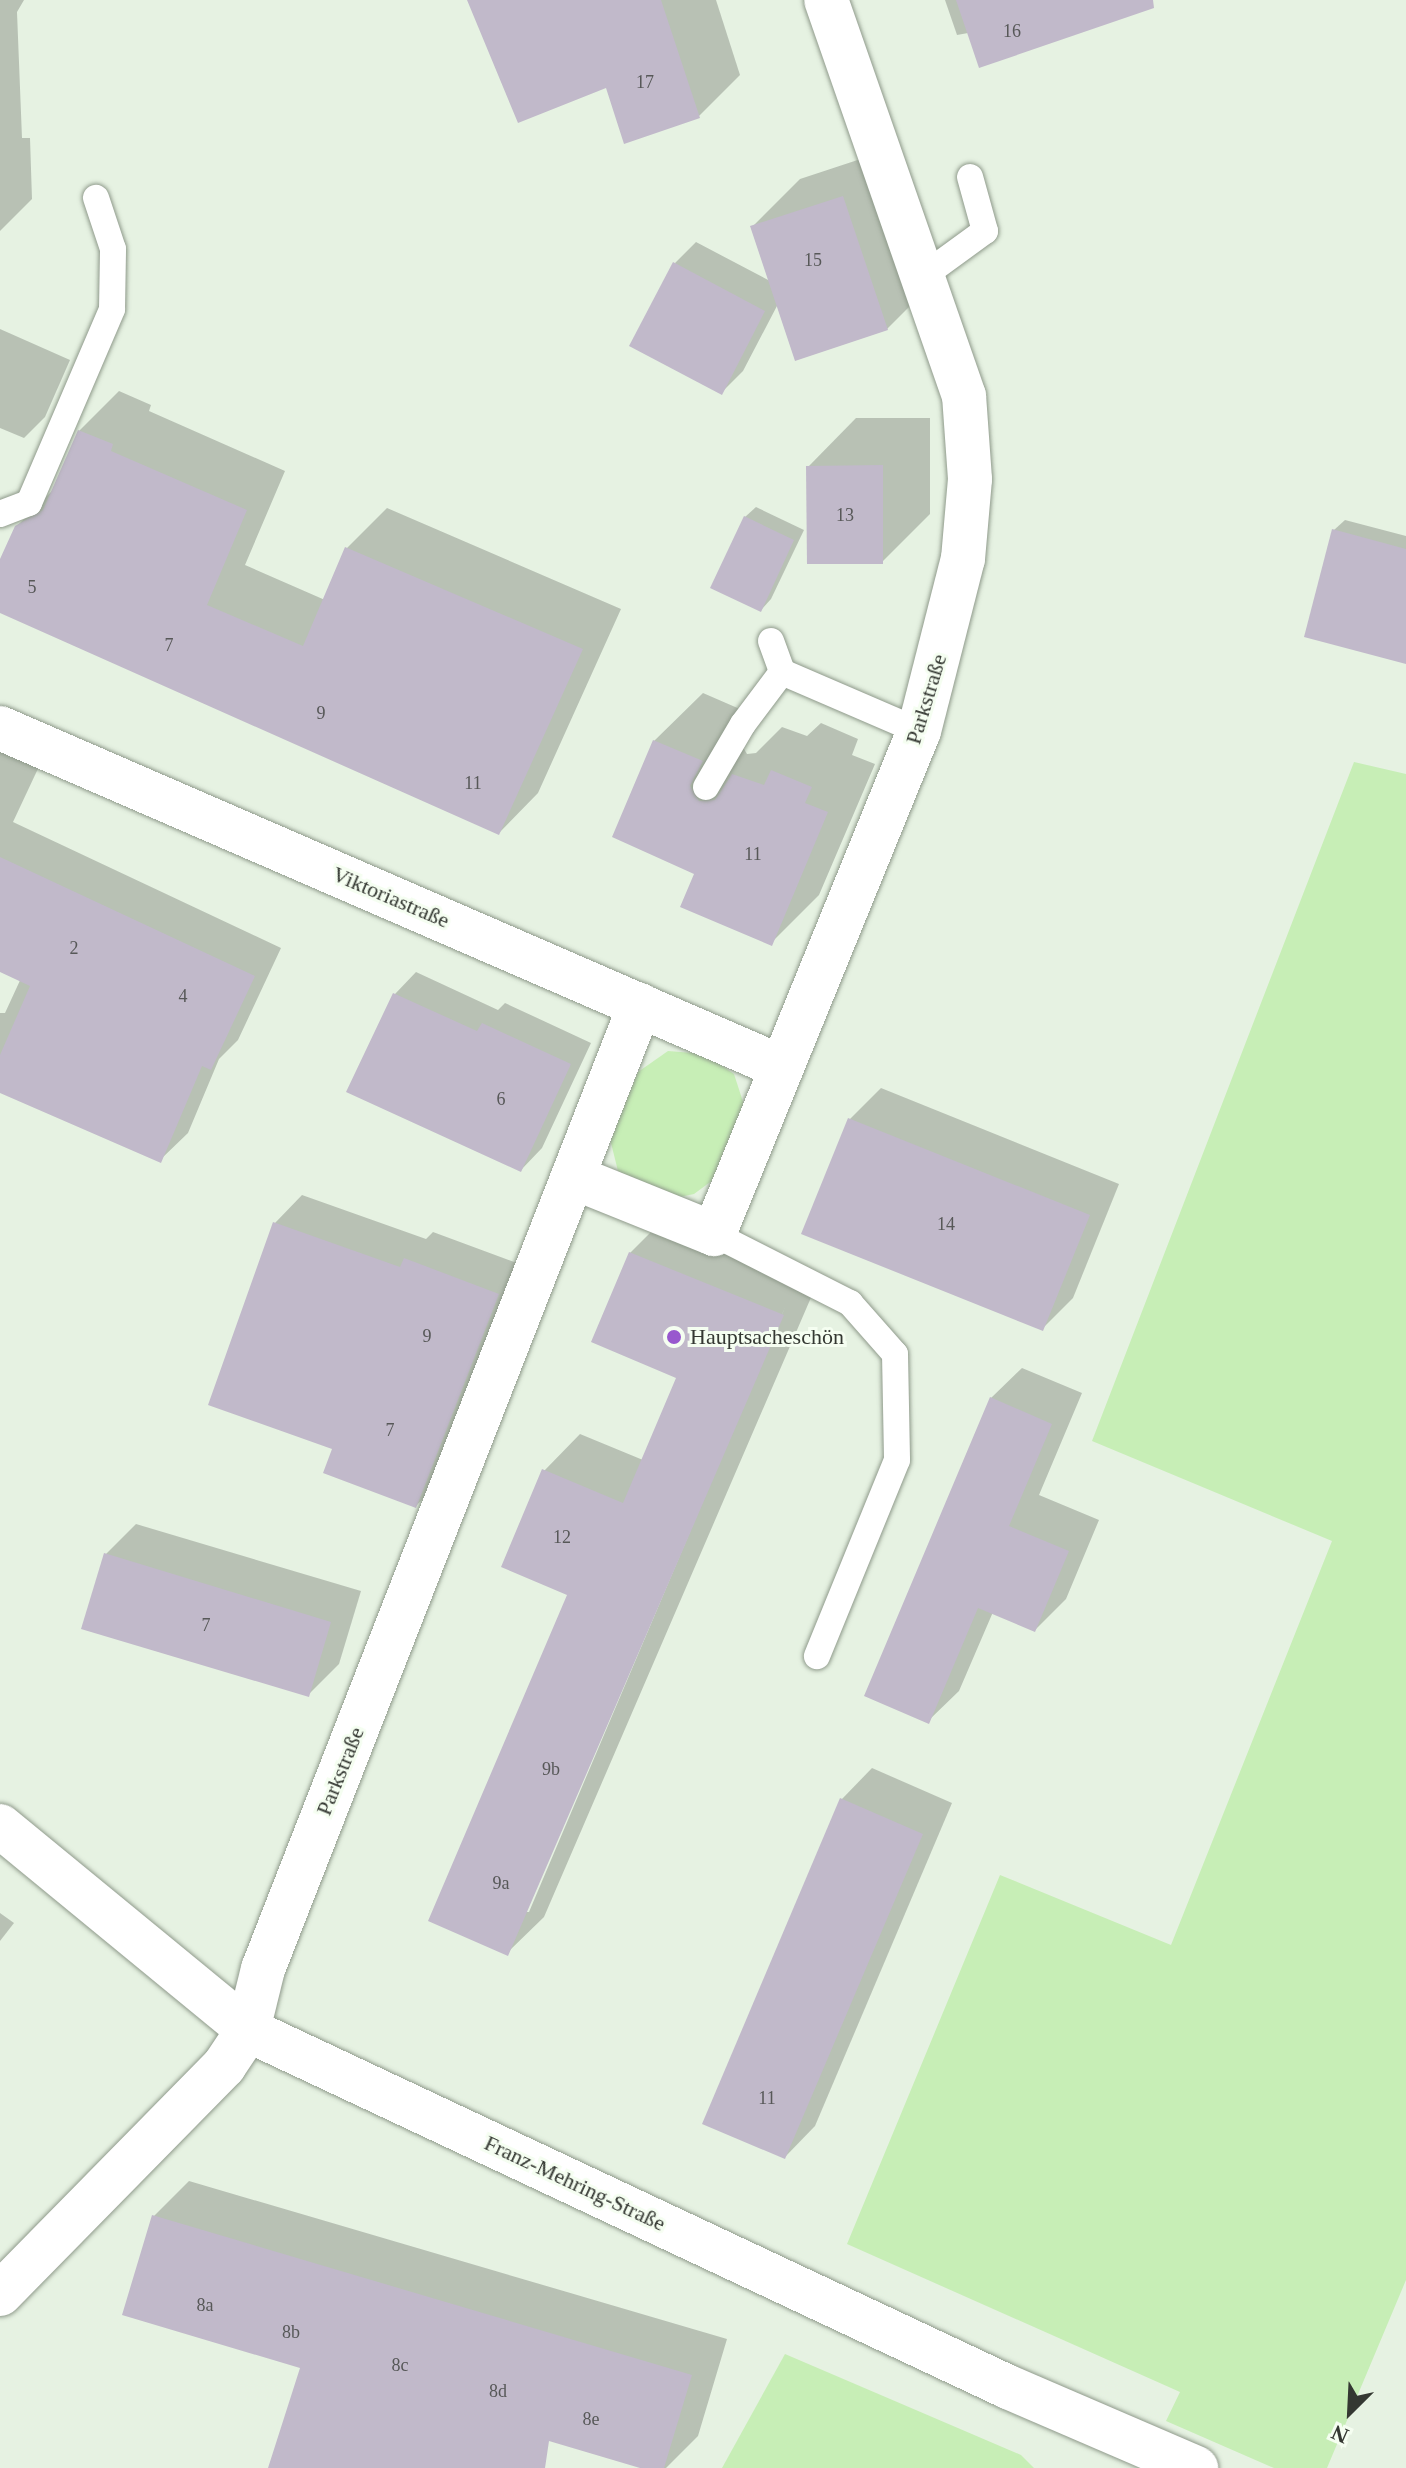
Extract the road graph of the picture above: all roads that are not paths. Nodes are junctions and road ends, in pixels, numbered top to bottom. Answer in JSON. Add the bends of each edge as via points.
{"nodes":[{"id":1,"x":826,"y":0,"type":"edge"},
{"id":2,"x":970,"y":177,"type":"dead end"},
{"id":3,"x":96,"y":198,"type":"dead end"},
{"id":4,"x":926,"y":274,"type":"junction"},
{"id":5,"x":0,"y":514,"type":"edge"},
{"id":6,"x":771,"y":641,"type":"dead end"},
{"id":7,"x":782,"y":672,"type":"junction"},
{"id":8,"x":0,"y":728,"type":"edge"},
{"id":9,"x":919,"y":731,"type":"junction"},
{"id":10,"x":706,"y":787,"type":"dead end"},
{"id":11,"x":640,"y":1005,"type":"junction"},
{"id":12,"x":781,"y":1067,"type":"junction"},
{"id":13,"x":573,"y":1177,"type":"junction"},
{"id":14,"x":714,"y":1234,"type":"junction"},
{"id":15,"x":817,"y":1656,"type":"dead end"},
{"id":16,"x":0,"y":1826,"type":"edge"},
{"id":17,"x":248,"y":2030,"type":"junction"},
{"id":18,"x":0,"y":2294,"type":"edge"},
{"id":19,"x":1196,"y":2468,"type":"edge"}],
"edges":[{"from":1,"to":4,"type":"street","name":"Parkstraße"},
{"from":2,"to":4,"type":"lane","via":[[985,231]]},
{"from":3,"to":5,"type":"lane","via":[[113,249],[112,309],[29,503]]},
{"from":4,"to":9,"type":"street","name":"Parkstraße","via":[[964,396],[970,479],[963,559]]},
{"from":6,"to":7,"type":"lane"},
{"from":7,"to":9,"type":"lane"},
{"from":7,"to":10,"type":"lane"},
{"from":8,"to":11,"type":"street","name":"Viktoriastraße"},
{"from":9,"to":12,"type":"street","name":"Parkstraße"},
{"from":11,"to":12,"type":"street","name":"Viktoriastraße"},
{"from":11,"to":13,"type":"street","name":"Parkstraße"},
{"from":12,"to":14,"type":"street","name":"Parkstraße"},
{"from":13,"to":14,"type":"street"},
{"from":13,"to":17,"type":"street","name":"Parkstraße","via":[[269,1955]]},
{"from":14,"to":15,"type":"lane","via":[[850,1303],[895,1354],[897,1460]]},
{"from":16,"to":17,"type":"street","name":"Franz-Mehring-Straße"},
{"from":17,"to":18,"type":"street","name":"Parkstraße","via":[[224,2066]]},
{"from":17,"to":19,"type":"street","name":"Franz-Mehring-Straße","via":[[1008,2387]]}]}
